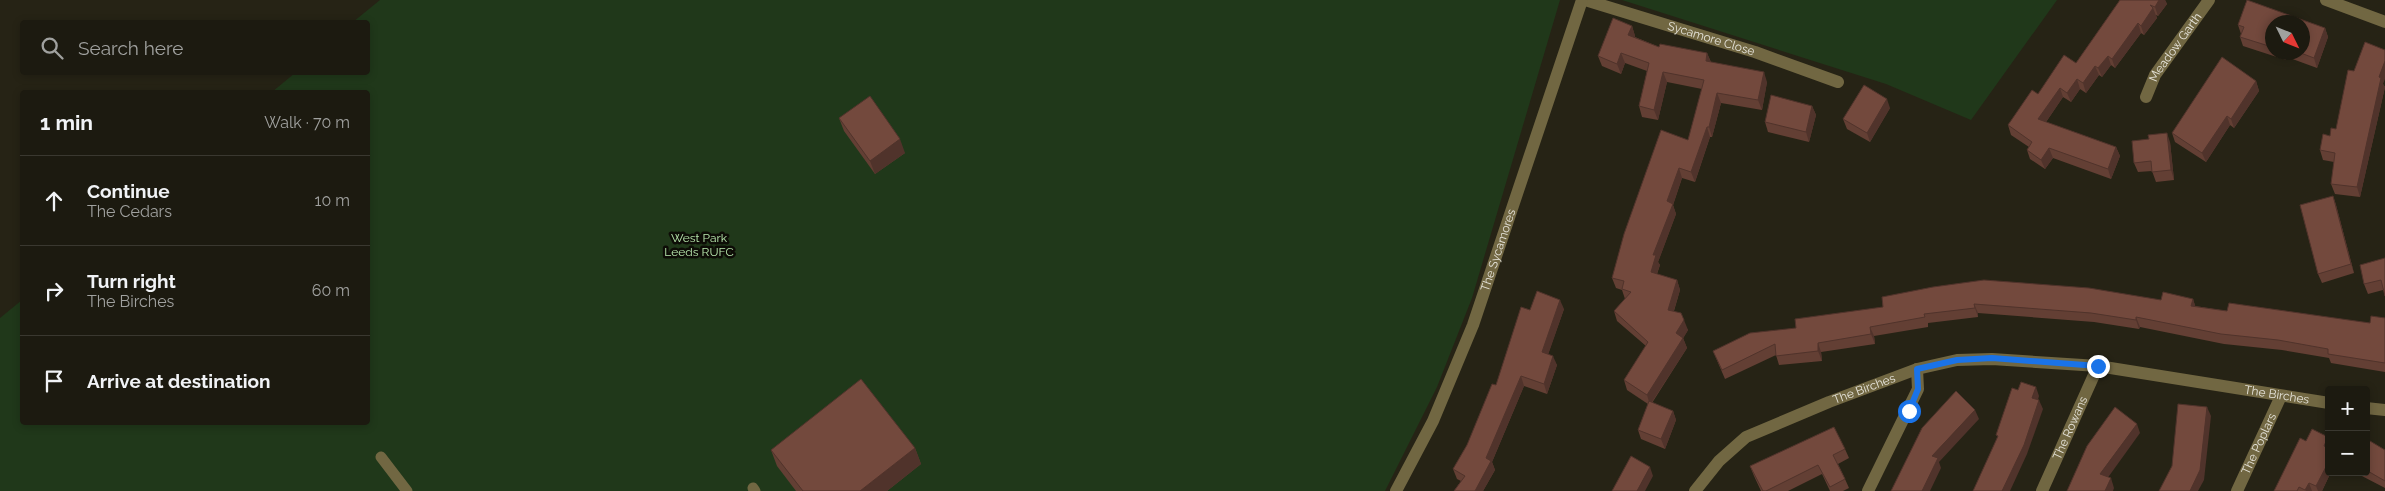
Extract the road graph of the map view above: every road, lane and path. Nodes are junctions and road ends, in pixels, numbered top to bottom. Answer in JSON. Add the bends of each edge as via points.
{"nodes":[{"id":1,"x":1583,"y":0,"type":"edge"},
{"id":2,"x":2209,"y":0,"type":"edge"},
{"id":3,"x":2326,"y":0,"type":"edge"},
{"id":4,"x":2385,"y":22,"type":"edge"},
{"id":5,"x":1838,"y":82,"type":"dead end"},
{"id":6,"x":2146,"y":97,"type":"dead end"},
{"id":7,"x":2098,"y":366,"type":"junction"},
{"id":8,"x":1917,"y":369,"type":"junction"},
{"id":9,"x":2282,"y":396,"type":"junction"},
{"id":10,"x":2325,"y":402,"type":"edge"},
{"id":11,"x":2370,"y":408,"type":"edge"},
{"id":12,"x":2385,"y":410,"type":"edge"},
{"id":13,"x":381,"y":457,"type":"dead end"},
{"id":14,"x":407,"y":491,"type":"edge"},
{"id":15,"x":1396,"y":491,"type":"edge"},
{"id":16,"x":1695,"y":491,"type":"edge"},
{"id":17,"x":1868,"y":491,"type":"edge"},
{"id":18,"x":2042,"y":491,"type":"edge"},
{"id":19,"x":2237,"y":491,"type":"edge"}],
"edges":[{"from":1,"to":5,"type":"street","name":"Sycamore Close","via":[[1755,52]]},
{"from":1,"to":15,"type":"street","name":"The Sycamores","via":[[1473,325],[1433,421]]},
{"from":2,"to":6,"type":"street","name":"Meadow Garth","via":[[2155,75]]},
{"from":3,"to":4,"type":"street"},
{"from":7,"to":8,"type":"street","name":"The Birches","via":[[1992,358],[1957,360]]},
{"from":7,"to":9,"type":"street","name":"The Birches"},
{"from":7,"to":18,"type":"street","name":"The Rowans"},
{"from":8,"to":16,"type":"street","name":"The Birches","via":[[1746,437],[1719,461]]},
{"from":8,"to":17,"type":"street","via":[[1918,389]]},
{"from":9,"to":10,"type":"street","name":"The Birches"},
{"from":9,"to":19,"type":"street","name":"The Poplars"},
{"from":11,"to":12,"type":"street"},
{"from":13,"to":14,"type":"lane"}]}
